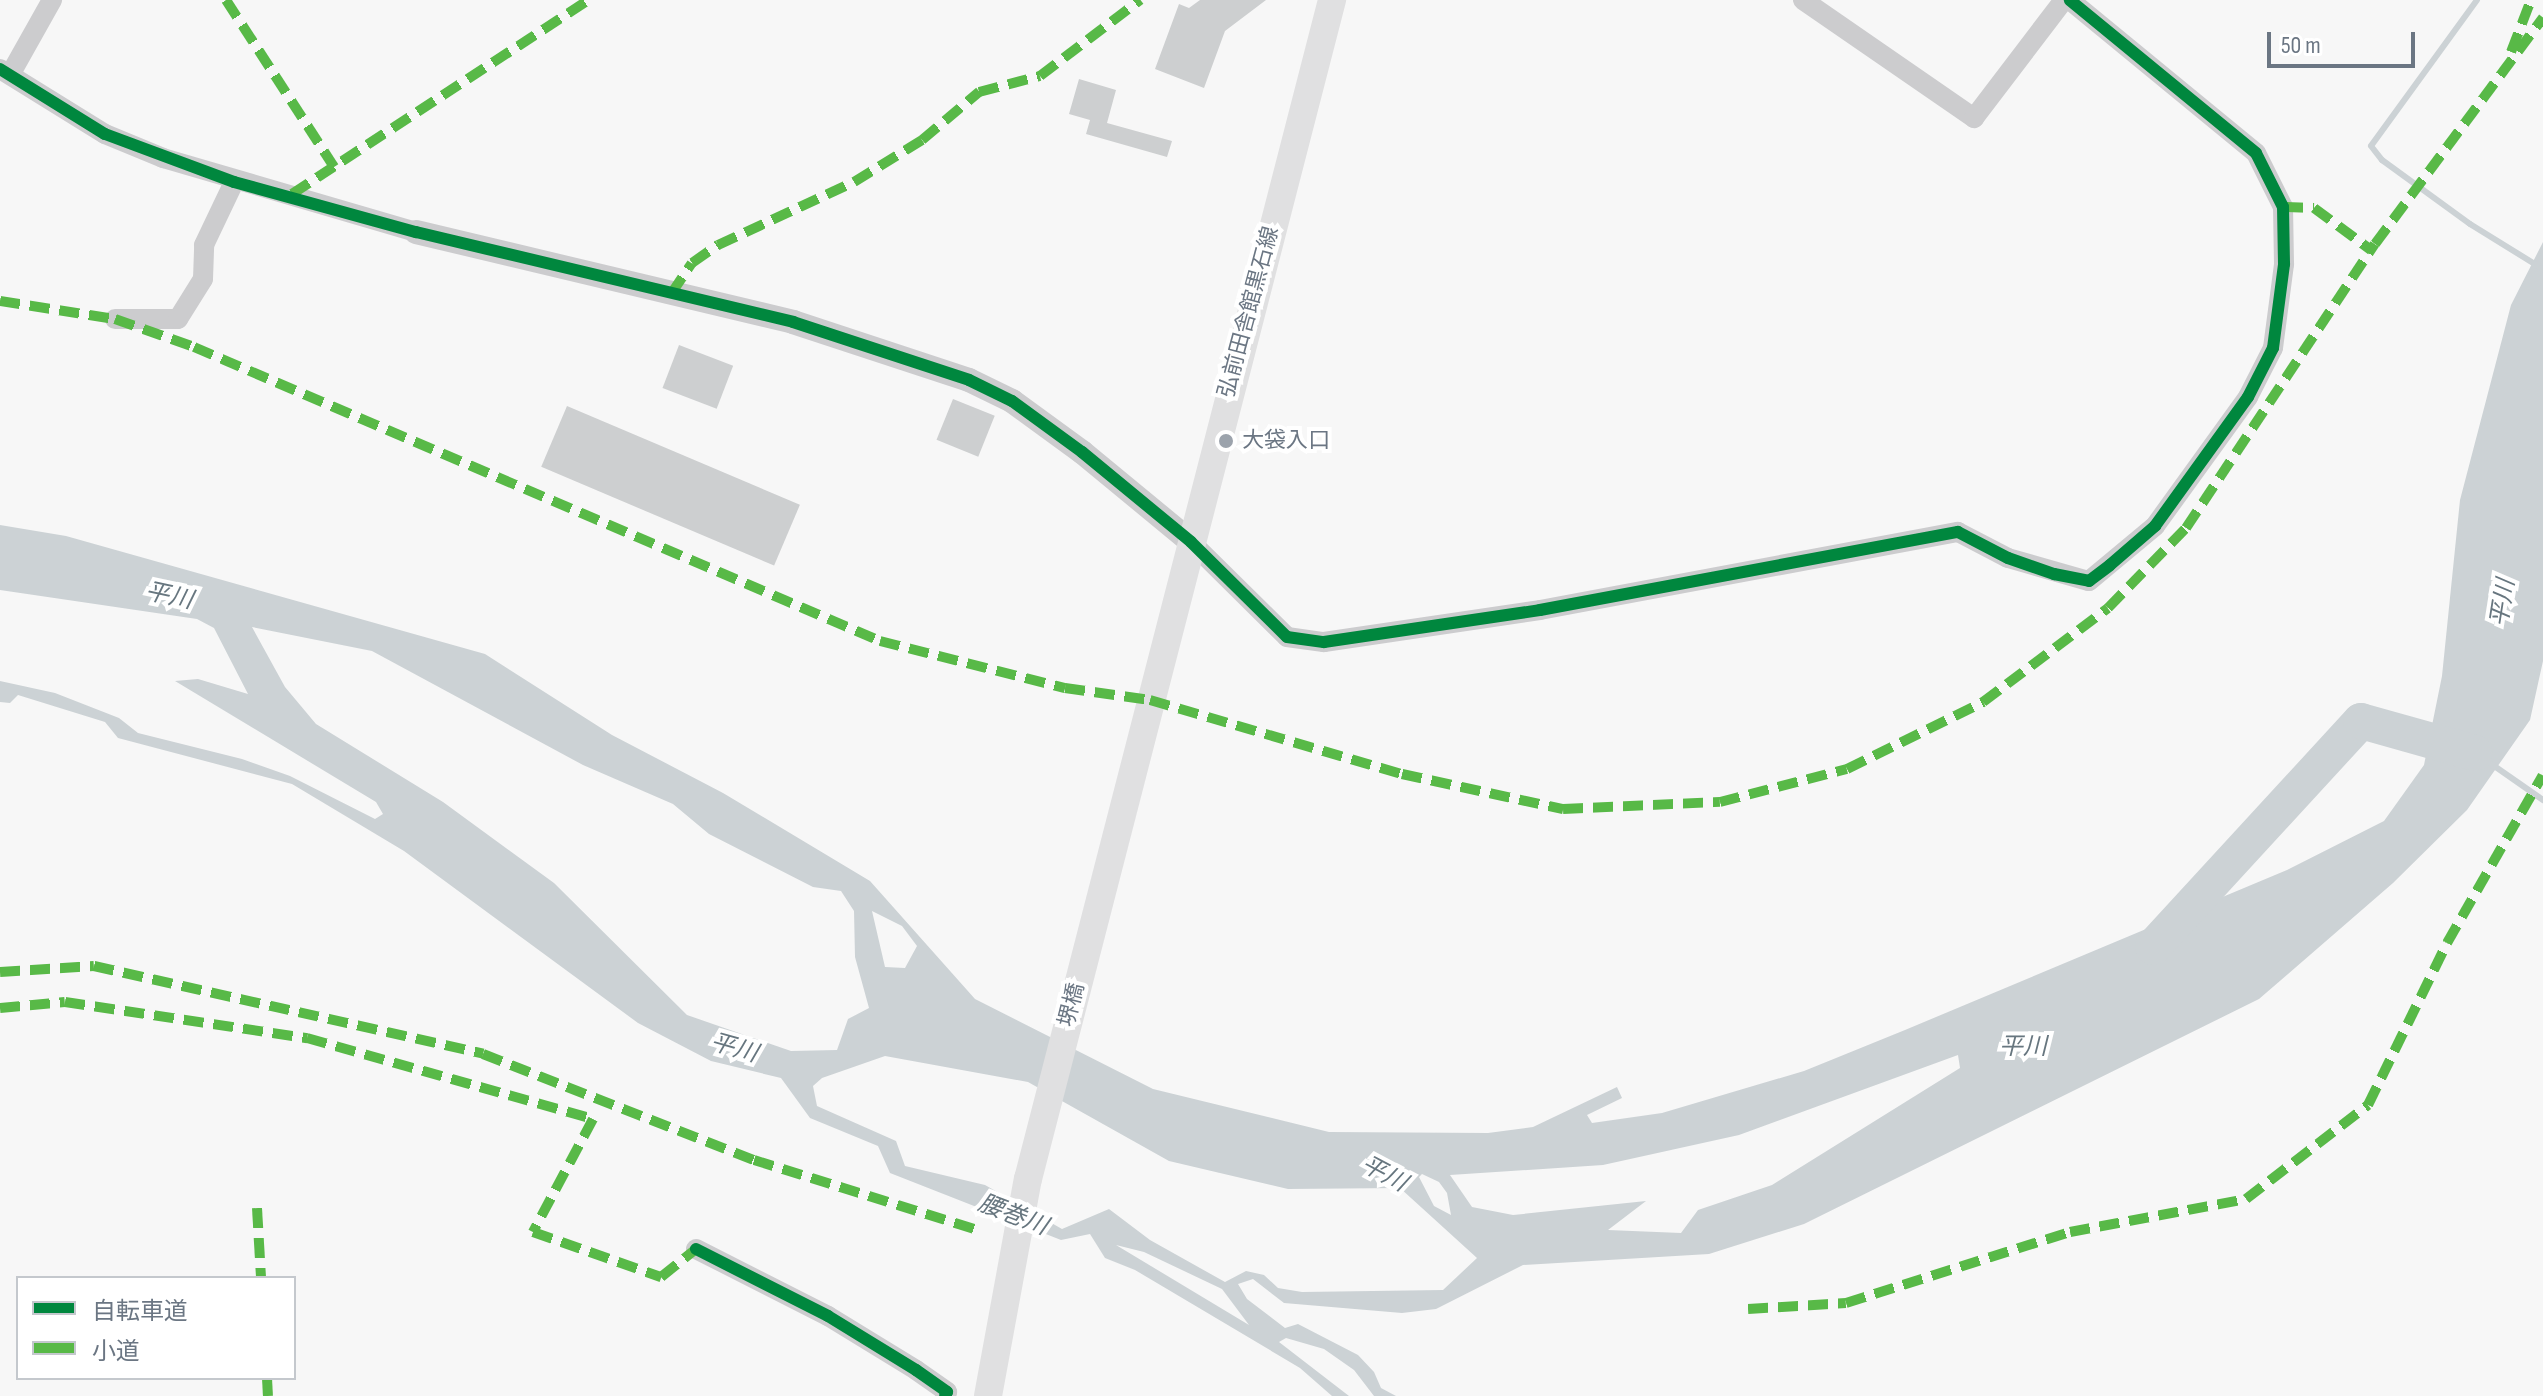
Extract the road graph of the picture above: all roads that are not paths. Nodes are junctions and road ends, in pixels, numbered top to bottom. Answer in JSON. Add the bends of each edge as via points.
{"nodes":[{"id":1,"x":52,"y":0,"type":"edge"},
{"id":2,"x":1332,"y":0,"type":"edge"},
{"id":3,"x":1803,"y":0,"type":"edge"},
{"id":4,"x":2067,"y":0,"type":"edge"},
{"id":5,"x":6,"y":71,"type":"edge"},
{"id":6,"x":234,"y":182,"type":"junction"},
{"id":7,"x":416,"y":232,"type":"joint"},
{"id":8,"x":115,"y":319,"type":"dead end"},
{"id":9,"x":1191,"y":542,"type":"junction"},
{"id":10,"x":1145,"y":719,"type":"joint"},
{"id":11,"x":696,"y":1249,"type":"dead end"},
{"id":12,"x":945,"y":1396,"type":"edge"},
{"id":13,"x":988,"y":1396,"type":"edge"}],
"edges":[{"from":1,"to":5,"type":"street"},
{"from":2,"to":9,"type":"main road","name":"弘前田舎館黒石線"},
{"from":3,"to":4,"type":"street","via":[[1974,118]]},
{"from":4,"to":9,"type":"street","via":[[2256,153],[2283,207],[2284,264],[2273,348],[2261,373],[2155,526],[2089,581],[2008,558],[1958,532],[1540,610],[1324,642],[1287,637]]},
{"from":5,"to":6,"type":"street","via":[[105,134]]},
{"from":6,"to":7,"type":"street"},
{"from":6,"to":8,"type":"street","via":[[204,245],[203,279],[178,319]]},
{"from":7,"to":9,"type":"street","via":[[793,322],[969,380],[1012,401],[1082,452]]},
{"from":9,"to":10,"type":"main road","name":"弘前田舎館黒石線"},
{"from":10,"to":13,"type":"main road","name":"堺橋","via":[[1028,1179]]},
{"from":11,"to":12,"type":"street","via":[[828,1316],[916,1370],[947,1392]]}]}
